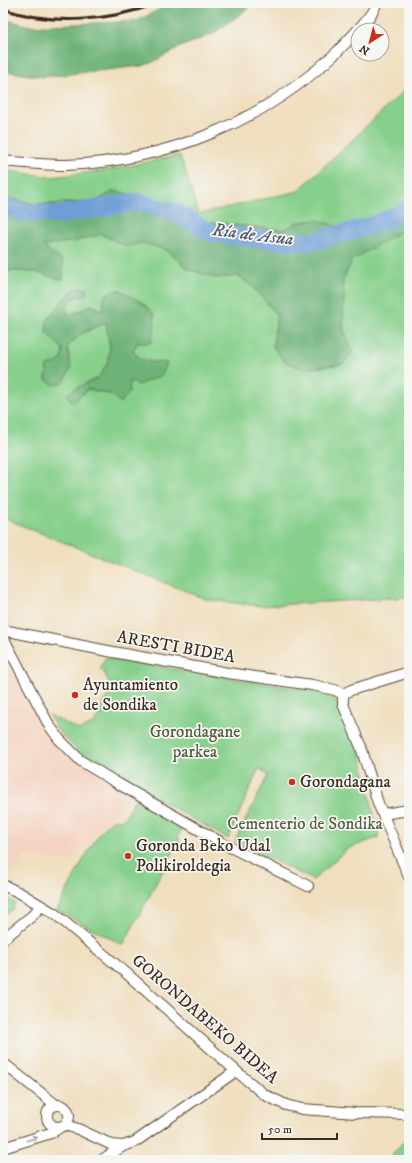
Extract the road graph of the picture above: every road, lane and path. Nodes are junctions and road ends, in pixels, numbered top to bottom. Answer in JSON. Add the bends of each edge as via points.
{"nodes":[{"id":1,"x":377,"y":4,"type":"edge"},
{"id":2,"x":3,"y":161,"type":"edge"},
{"id":3,"x":3,"y":630,"type":"edge"},
{"id":4,"x":3,"y":637,"type":"edge"},
{"id":5,"x":409,"y":672,"type":"edge"},
{"id":6,"x":343,"y":694,"type":"junction"},
{"id":7,"x":409,"y":810,"type":"edge"},
{"id":8,"x":383,"y":814,"type":"junction"},
{"id":9,"x":409,"y":877,"type":"edge"},
{"id":10,"x":3,"y":885,"type":"edge"},
{"id":11,"x":308,"y":886,"type":"dead end"},
{"id":12,"x":41,"y":906,"type":"junction"},
{"id":13,"x":3,"y":939,"type":"edge"},
{"id":14,"x":3,"y":1063,"type":"edge"},
{"id":15,"x":236,"y":1071,"type":"junction"},
{"id":16,"x":53,"y":1107,"type":"junction"},
{"id":17,"x":68,"y":1112,"type":"junction"},
{"id":18,"x":409,"y":1114,"type":"edge"},
{"id":19,"x":62,"y":1126,"type":"junction"},
{"id":20,"x":98,"y":1139,"type":"junction"},
{"id":21,"x":123,"y":1146,"type":"junction"},
{"id":22,"x":3,"y":1148,"type":"edge"},
{"id":23,"x":102,"y":1160,"type":"edge"}],
"edges":[{"from":1,"to":2,"type":"street","via":[[366,21],[312,74],[261,110],[220,130],[166,150],[102,162],[58,165]]},
{"from":3,"to":6,"type":"street","name":"ARESTI BIDEA","via":[[228,673],[312,685]]},
{"from":4,"to":11,"type":"street","via":[[49,725],[59,739],[81,760],[224,844]]},
{"from":5,"to":6,"type":"street"},
{"from":6,"to":8,"type":"street","via":[[343,704],[361,747]]},
{"from":7,"to":8,"type":"street"},
{"from":8,"to":9,"type":"street"},
{"from":10,"to":12,"type":"street","name":"GORONDABEKO BIDEA"},
{"from":12,"to":13,"type":"street"},
{"from":12,"to":15,"type":"street","name":"GORONDABEKO BIDEA","via":[[55,914],[126,972]]},
{"from":14,"to":16,"type":"street","via":[[42,1094]]},
{"from":15,"to":18,"type":"street","name":"GORONDABEKO BIDEA","via":[[265,1095],[302,1109]]},
{"from":15,"to":21,"type":"street","via":[[135,1142]]},
{"from":16,"to":17,"type":"street","via":[[63,1106]]},
{"from":16,"to":19,"type":"street","via":[[47,1116],[49,1123],[55,1127]]},
{"from":17,"to":19,"type":"street","via":[[69,1119]]},
{"from":17,"to":20,"type":"street"},
{"from":19,"to":20,"type":"street","via":[[78,1129]]},
{"from":22,"to":19,"type":"street","one_way":true,"via":[[51,1133]]},
{"from":20,"to":21,"type":"street","via":[[112,1145]]},
{"from":21,"to":23,"type":"street"}]}
